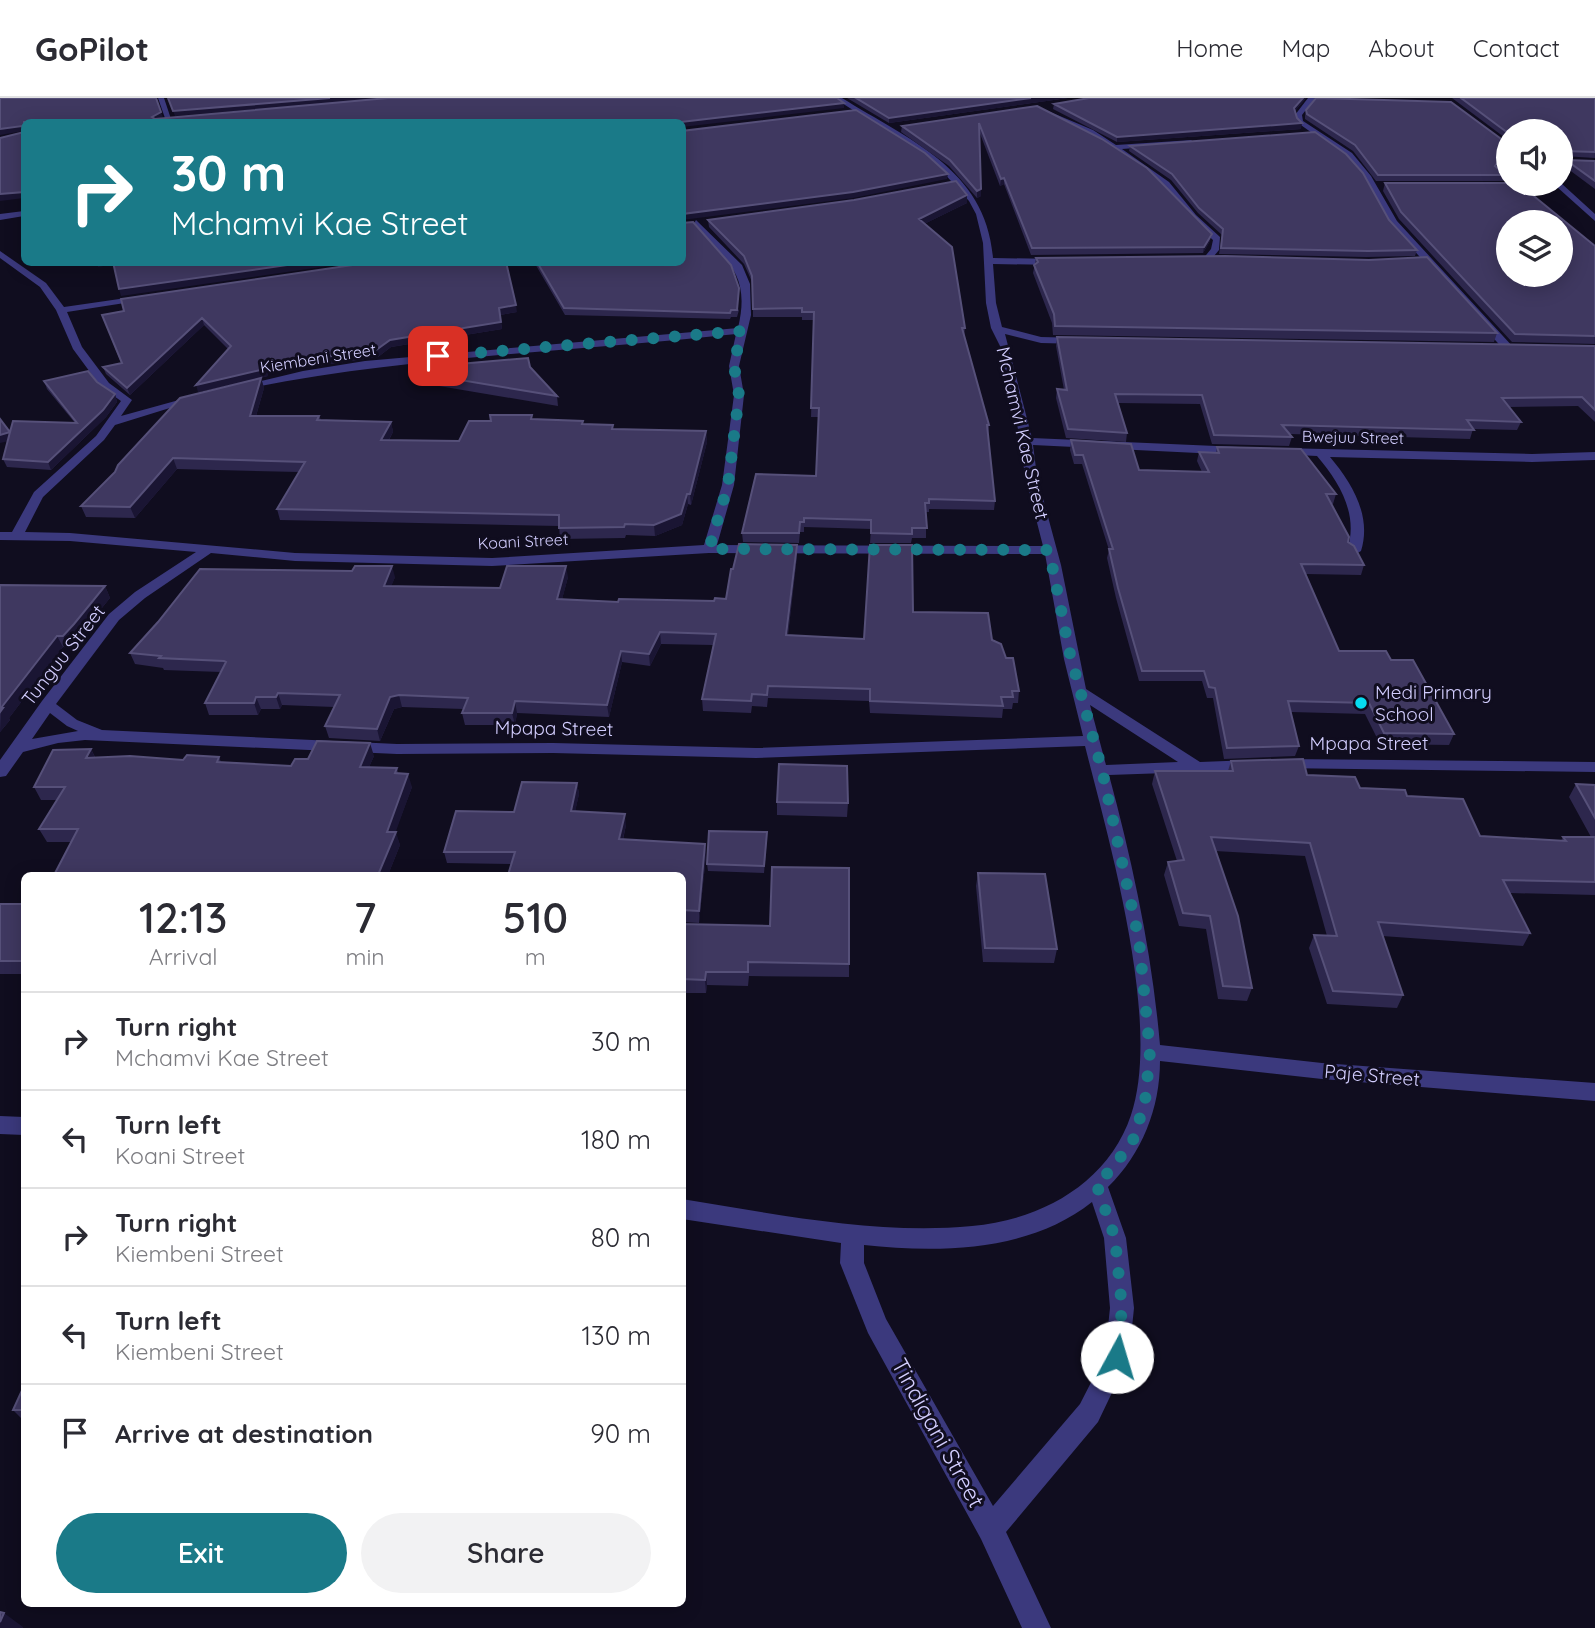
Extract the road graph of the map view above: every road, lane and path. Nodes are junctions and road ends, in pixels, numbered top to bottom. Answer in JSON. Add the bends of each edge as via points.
{"nodes":[{"id":1,"x":161,"y":98,"type":"edge"},
{"id":2,"x":1035,"y":98,"type":"edge"},
{"id":3,"x":1312,"y":98,"type":"edge"},
{"id":4,"x":1320,"y":98,"type":"edge"},
{"id":5,"x":1061,"y":104,"type":"edge"},
{"id":6,"x":845,"y":107,"type":"edge"},
{"id":7,"x":1035,"y":108,"type":"junction"},
{"id":8,"x":169,"y":119,"type":"edge"},
{"id":9,"x":1316,"y":132,"type":"junction"},
{"id":10,"x":1304,"y":134,"type":"edge"},
{"id":11,"x":1204,"y":141,"type":"edge"},
{"id":12,"x":1116,"y":147,"type":"junction"},
{"id":13,"x":1488,"y":186,"type":"edge"},
{"id":14,"x":1496,"y":186,"type":"edge"},
{"id":15,"x":1372,"y":187,"type":"junction"},
{"id":16,"x":1386,"y":187,"type":"edge"},
{"id":17,"x":1572,"y":196,"type":"edge"},
{"id":18,"x":21,"y":214,"type":"edge"},
{"id":19,"x":0,"y":217,"type":"edge"},
{"id":20,"x":1595,"y":218,"type":"edge"},
{"id":21,"x":709,"y":221,"type":"edge"},
{"id":22,"x":696,"y":223,"type":"junction"},
{"id":23,"x":686,"y":224,"type":"edge"},
{"id":24,"x":0,"y":254,"type":"edge"},
{"id":25,"x":1223,"y":260,"type":"edge"},
{"id":26,"x":1416,"y":260,"type":"edge"},
{"id":27,"x":1429,"y":260,"type":"junction"},
{"id":28,"x":990,"y":261,"type":"junction"},
{"id":29,"x":1068,"y":262,"type":"edge"},
{"id":30,"x":152,"y":296,"type":"edge"},
{"id":31,"x":61,"y":310,"type":"junction"},
{"id":32,"x":996,"y":328,"type":"junction"},
{"id":33,"x":741,"y":331,"type":"junction"},
{"id":34,"x":1095,"y":341,"type":"edge"},
{"id":35,"x":1496,"y":350,"type":"edge"},
{"id":36,"x":1510,"y":350,"type":"junction"},
{"id":37,"x":1523,"y":350,"type":"edge"},
{"id":38,"x":234,"y":389,"type":"edge"},
{"id":39,"x":209,"y":395,"type":"edge"},
{"id":40,"x":114,"y":422,"type":"junction"},
{"id":41,"x":1026,"y":441,"type":"junction"},
{"id":42,"x":1319,"y":452,"type":"junction"},
{"id":43,"x":1593,"y":458,"type":"edge"},
{"id":44,"x":0,"y":536,"type":"edge"},
{"id":45,"x":18,"y":536,"type":"junction"},
{"id":46,"x":709,"y":549,"type":"junction"},
{"id":47,"x":1049,"y":550,"type":"junction"},
{"id":48,"x":206,"y":551,"type":"junction"},
{"id":49,"x":1354,"y":551,"type":"edge"},
{"id":50,"x":1079,"y":691,"type":"junction"},
{"id":51,"x":47,"y":704,"type":"junction"},
{"id":52,"x":98,"y":733,"type":"junction"},
{"id":53,"x":1092,"y":741,"type":"junction"},
{"id":54,"x":18,"y":748,"type":"junction"},
{"id":55,"x":1197,"y":767,"type":"junction"},
{"id":56,"x":1595,"y":767,"type":"edge"},
{"id":57,"x":1102,"y":770,"type":"junction"},
{"id":58,"x":0,"y":772,"type":"edge"},
{"id":59,"x":1150,"y":1052,"type":"junction"},
{"id":60,"x":1595,"y":1091,"type":"edge"},
{"id":61,"x":0,"y":1125,"type":"edge"},
{"id":62,"x":21,"y":1126,"type":"edge"},
{"id":63,"x":1096,"y":1183,"type":"junction"},
{"id":64,"x":686,"y":1210,"type":"edge"},
{"id":65,"x":853,"y":1235,"type":"junction"},
{"id":66,"x":991,"y":1529,"type":"junction"},
{"id":67,"x":1037,"y":1628,"type":"edge"}],
"edges":[{"from":1,"to":8,"type":"street"},
{"from":2,"to":7,"type":"street"},
{"from":3,"to":4,"type":"street"},
{"from":3,"to":9,"type":"street","via":[[1298,116]]},
{"from":5,"to":7,"type":"street"},
{"from":6,"to":28,"type":"street","name":"Mchamvi Kae Street","via":[[890,128],[931,156],[973,200],[985,224]]},
{"from":7,"to":12,"type":"street"},
{"from":9,"to":10,"type":"street"},
{"from":9,"to":15,"type":"street","via":[[1349,155]]},
{"from":11,"to":12,"type":"street"},
{"from":12,"to":25,"type":"street","via":[[1166,184],[1217,239],[1215,250],[1201,260]]},
{"from":13,"to":14,"type":"street"},
{"from":15,"to":16,"type":"street"},
{"from":15,"to":27,"type":"street","via":[[1393,222]]},
{"from":17,"to":20,"type":"street"},
{"from":18,"to":19,"type":"street"},
{"from":21,"to":22,"type":"street"},
{"from":22,"to":23,"type":"street"},
{"from":22,"to":33,"type":"street","via":[[743,276],[746,315]]},
{"from":24,"to":31,"type":"street","via":[[35,277]]},
{"from":26,"to":27,"type":"street"},
{"from":27,"to":36,"type":"street"},
{"from":28,"to":29,"type":"street"},
{"from":28,"to":32,"type":"street","name":"Mchamvi Kae Street","via":[[988,296]]},
{"from":30,"to":31,"type":"street"},
{"from":31,"to":40,"type":"street","via":[[77,347],[105,385],[127,400]]},
{"from":32,"to":34,"type":"street","via":[[1041,340]]},
{"from":32,"to":41,"type":"street","name":"Mchamvi Kae Street","via":[[1006,346]]},
{"from":33,"to":38,"type":"street","name":"Kiembeni Street","via":[[438,356]]},
{"from":33,"to":46,"type":"street","via":[[734,366],[739,395],[728,485]]},
{"from":35,"to":36,"type":"street"},
{"from":36,"to":37,"type":"street"},
{"from":39,"to":40,"type":"street"},
{"from":40,"to":45,"type":"street","via":[[38,495]]},
{"from":41,"to":42,"type":"street","name":"Bwejuu Street"},
{"from":41,"to":47,"type":"street","name":"Mchamvi Kae Street"},
{"from":42,"to":43,"type":"street","name":"Bwejuu Street"},
{"from":42,"to":49,"type":"street","via":[[1355,509],[1359,529]]},
{"from":44,"to":45,"type":"street","name":"Koani Street"},
{"from":45,"to":48,"type":"street","name":"Koani Street"},
{"from":46,"to":47,"type":"street","name":"Koani Street"},
{"from":46,"to":48,"type":"street","name":"Koani Street","via":[[492,562]]},
{"from":47,"to":50,"type":"street","name":"Mchamvi Kae Street"},
{"from":48,"to":51,"type":"street","name":"Tunguu Street","via":[[114,617]]},
{"from":50,"to":53,"type":"street","name":"Mchamvi Kae Street"},
{"from":50,"to":55,"type":"street"},
{"from":51,"to":52,"type":"street","via":[[72,723]]},
{"from":51,"to":54,"type":"street","name":"Tunguu Street"},
{"from":52,"to":53,"type":"street","name":"Mpapa Street","via":[[397,749],[756,753]]},
{"from":52,"to":54,"type":"street","name":"Mpapa Street"},
{"from":53,"to":57,"type":"street","name":"Mchamvi Kae Street"},
{"from":54,"to":58,"type":"street","name":"Tunguu Street"},
{"from":55,"to":56,"type":"street","name":"Mpapa Street","via":[[1387,763]]},
{"from":55,"to":57,"type":"street","name":"Mpapa Street"},
{"from":57,"to":59,"type":"street","name":"Mchamvi Kae Street","via":[[1139,940]]},
{"from":59,"to":60,"type":"street","name":"Paje Street","via":[[1322,1071]]},
{"from":59,"to":63,"type":"street","name":"Mchamvi Kae Street","via":[[1145,1102],[1133,1140]]},
{"from":61,"to":62,"type":"street"},
{"from":63,"to":65,"type":"street","name":"Mchamvi Kae Street","via":[[1054,1216],[1010,1231],[958,1237]]},
{"from":63,"to":66,"type":"street","via":[[1115,1238],[1122,1308],[1117,1357],[1089,1413]]},
{"from":64,"to":65,"type":"street","name":"Mchamvi Kae Street"},
{"from":65,"to":66,"type":"street","name":"Tindigani Street","via":[[852,1263],[876,1325]]},
{"from":66,"to":67,"type":"street","name":"Tindigani Street"}]}
